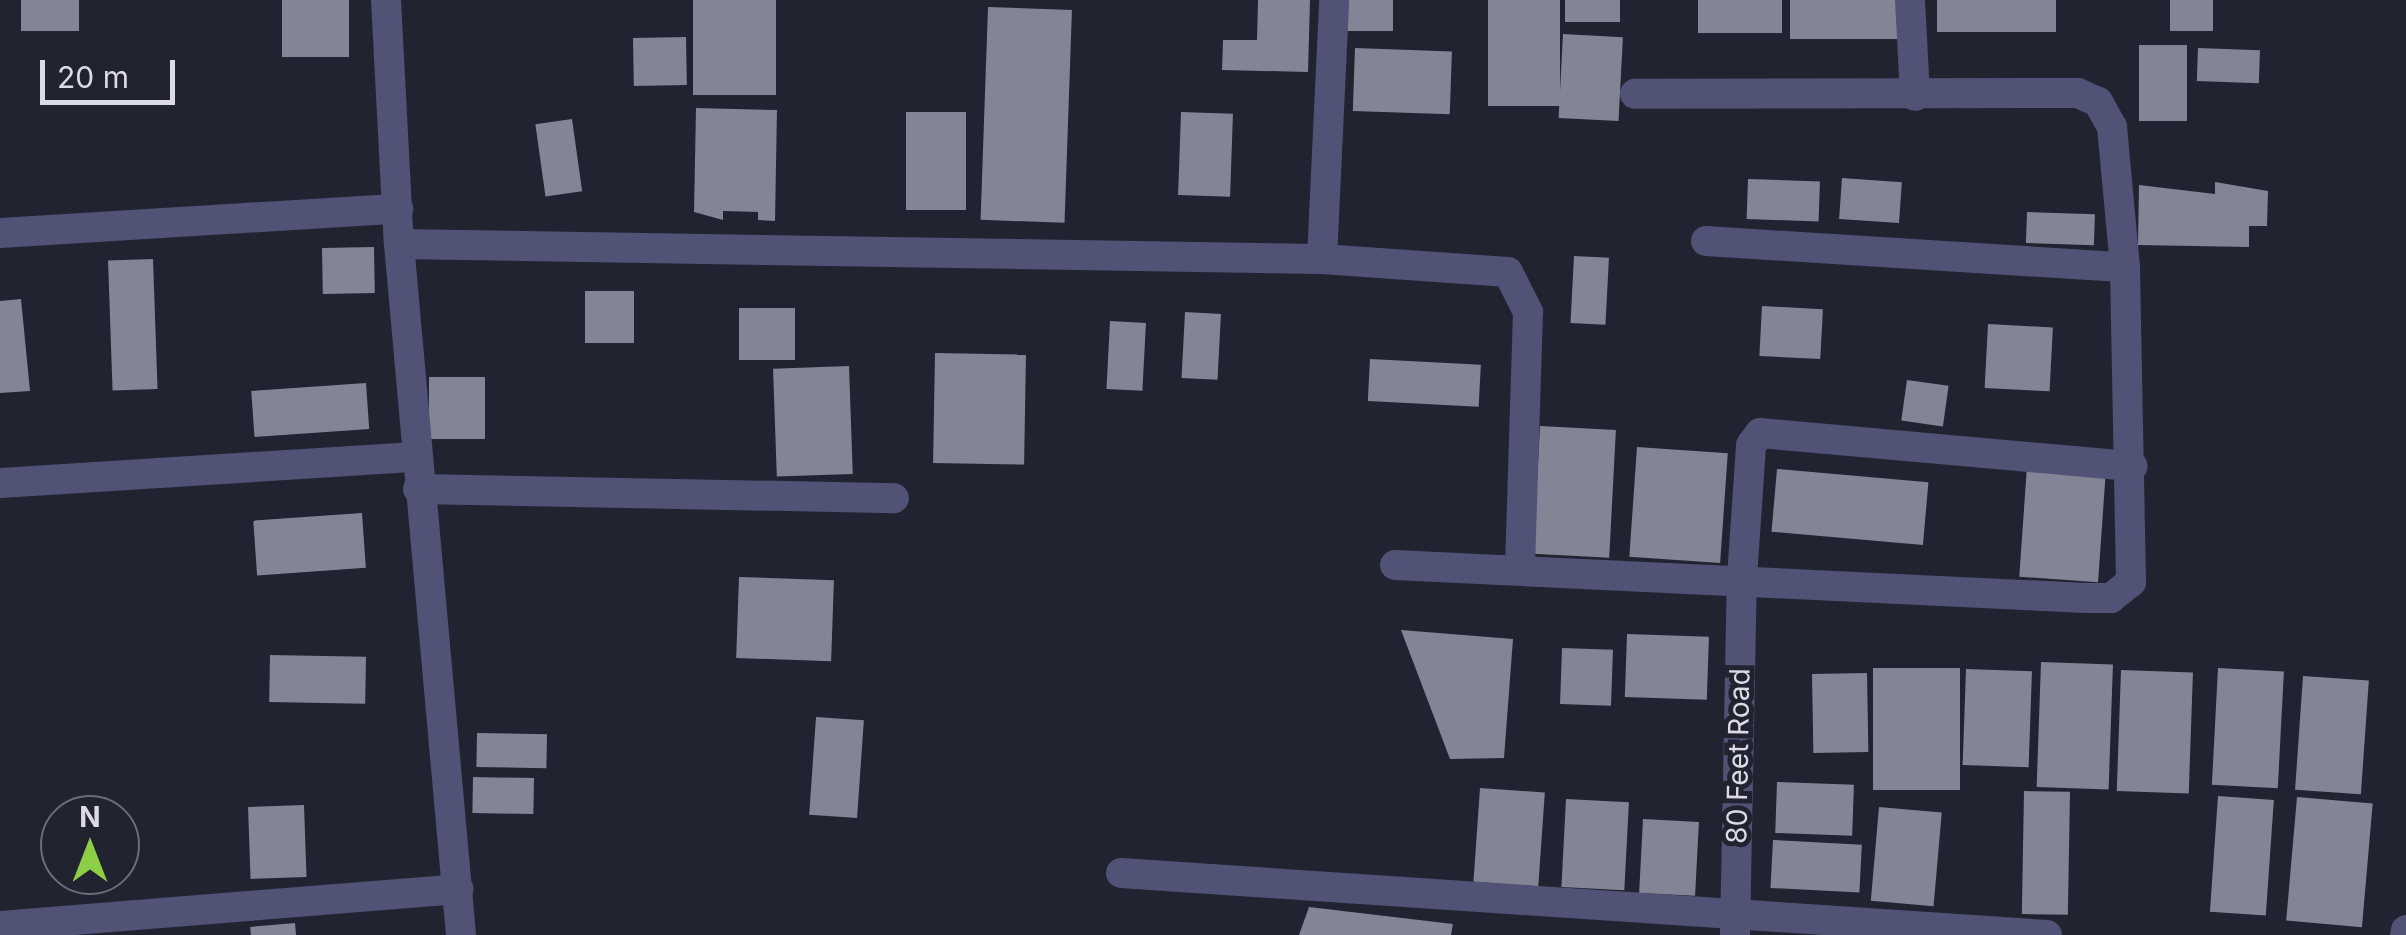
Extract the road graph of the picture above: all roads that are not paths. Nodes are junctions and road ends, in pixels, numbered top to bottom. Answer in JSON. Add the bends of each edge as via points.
{"nodes":[{"id":1,"x":386,"y":0,"type":"edge"},
{"id":2,"x":1334,"y":0,"type":"edge"},
{"id":3,"x":1910,"y":0,"type":"edge"},
{"id":4,"x":1635,"y":94,"type":"dead end"},
{"id":5,"x":1915,"y":96,"type":"junction"},
{"id":6,"x":398,"y":209,"type":"junction"},
{"id":7,"x":0,"y":233,"type":"edge"},
{"id":8,"x":1706,"y":241,"type":"dead end"},
{"id":9,"x":399,"y":244,"type":"junction"},
{"id":10,"x":1322,"y":259,"type":"junction"},
{"id":11,"x":2125,"y":267,"type":"junction"},
{"id":12,"x":416,"y":457,"type":"junction"},
{"id":13,"x":2133,"y":466,"type":"junction"},
{"id":14,"x":0,"y":483,"type":"edge"},
{"id":15,"x":418,"y":489,"type":"junction"},
{"id":16,"x":894,"y":498,"type":"dead end"},
{"id":17,"x":1395,"y":565,"type":"dead end"},
{"id":18,"x":1520,"y":568,"type":"junction"},
{"id":19,"x":1742,"y":578,"type":"junction"},
{"id":20,"x":1121,"y":873,"type":"dead end"},
{"id":21,"x":459,"y":889,"type":"junction"},
{"id":22,"x":1734,"y":923,"type":"edge"},
{"id":23,"x":0,"y":926,"type":"edge"},
{"id":24,"x":461,"y":935,"type":"edge"},
{"id":25,"x":2047,"y":935,"type":"edge"}],
"edges":[{"from":1,"to":6,"type":"street"},
{"from":2,"to":10,"type":"street"},
{"from":3,"to":5,"type":"street"},
{"from":4,"to":5,"type":"street"},
{"from":5,"to":11,"type":"street","via":[[2078,93],[2098,102],[2112,127]]},
{"from":6,"to":7,"type":"street"},
{"from":6,"to":9,"type":"street"},
{"from":8,"to":11,"type":"street"},
{"from":9,"to":10,"type":"street"},
{"from":9,"to":12,"type":"street"},
{"from":10,"to":18,"type":"street","via":[[1508,272],[1528,312]]},
{"from":11,"to":13,"type":"street"},
{"from":12,"to":14,"type":"street"},
{"from":12,"to":15,"type":"street"},
{"from":13,"to":19,"type":"street","via":[[2134,569],[2131,582],[2111,598]]},
{"from":13,"to":19,"type":"street","name":"80 Feet Road","via":[[1760,433],[1751,444]]},
{"from":15,"to":16,"type":"street"},
{"from":15,"to":21,"type":"street"},
{"from":17,"to":18,"type":"street"},
{"from":18,"to":19,"type":"street"},
{"from":19,"to":22,"type":"street","name":"80 Feet Road"},
{"from":20,"to":22,"type":"street"},
{"from":21,"to":23,"type":"street"},
{"from":21,"to":24,"type":"street"},
{"from":22,"to":25,"type":"street"}]}
